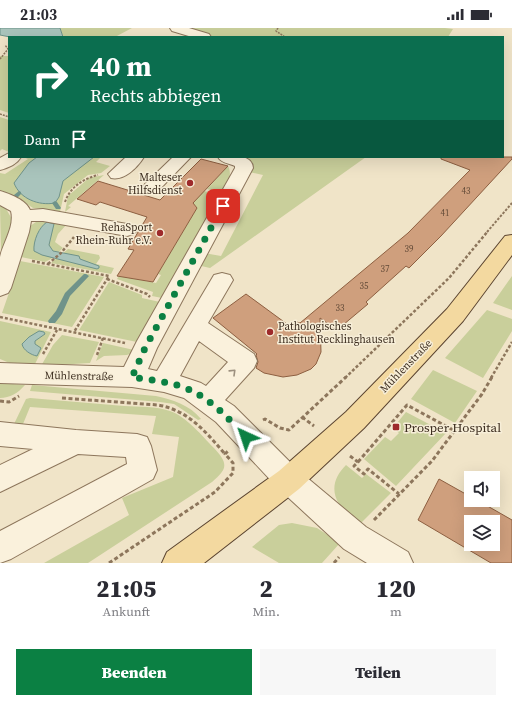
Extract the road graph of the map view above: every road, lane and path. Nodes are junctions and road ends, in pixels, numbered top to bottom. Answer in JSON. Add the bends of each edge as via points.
{"nodes":[{"id":1,"x":176,"y":28,"type":"edge"},
{"id":2,"x":278,"y":28,"type":"edge"},
{"id":3,"x":202,"y":36,"type":"edge"},
{"id":4,"x":284,"y":36,"type":"edge"},
{"id":5,"x":5,"y":44,"type":"dead end"},
{"id":6,"x":8,"y":49,"type":"edge"},
{"id":7,"x":0,"y":59,"type":"edge"},
{"id":8,"x":11,"y":158,"type":"edge"},
{"id":9,"x":135,"y":158,"type":"edge"},
{"id":10,"x":182,"y":158,"type":"edge"},
{"id":11,"x":230,"y":158,"type":"edge"},
{"id":12,"x":0,"y":165,"type":"edge"},
{"id":13,"x":120,"y":171,"type":"joint"},
{"id":14,"x":151,"y":188,"type":"dead end"},
{"id":15,"x":0,"y":197,"type":"edge"},
{"id":16,"x":512,"y":203,"type":"edge"},
{"id":17,"x":22,"y":216,"type":"junction"},
{"id":18,"x":61,"y":218,"type":"junction"},
{"id":19,"x":127,"y":230,"type":"dead end"},
{"id":20,"x":512,"y":242,"type":"edge"},
{"id":21,"x":64,"y":250,"type":"dead end"},
{"id":22,"x":10,"y":257,"type":"junction"},
{"id":23,"x":48,"y":264,"type":"junction"},
{"id":24,"x":107,"y":279,"type":"junction"},
{"id":25,"x":222,"y":280,"type":"dead end"},
{"id":26,"x":0,"y":288,"type":"edge"},
{"id":27,"x":170,"y":302,"type":"junction"},
{"id":28,"x":195,"y":326,"type":"junction"},
{"id":29,"x":74,"y":332,"type":"dead end"},
{"id":30,"x":103,"y":338,"type":"dead end"},
{"id":31,"x":512,"y":342,"type":"edge"},
{"id":32,"x":96,"y":356,"type":"dead end"},
{"id":33,"x":0,"y":373,"type":"edge"},
{"id":34,"x":132,"y":377,"type":"junction"},
{"id":35,"x":164,"y":382,"type":"junction"},
{"id":36,"x":57,"y":397,"type":"dead end"},
{"id":37,"x":208,"y":402,"type":"junction"},
{"id":38,"x":455,"y":431,"type":"junction"},
{"id":39,"x":0,"y":434,"type":"edge"},
{"id":40,"x":246,"y":437,"type":"junction"},
{"id":41,"x":76,"y":442,"type":"junction"},
{"id":42,"x":225,"y":454,"type":"junction"},
{"id":43,"x":358,"y":462,"type":"dead end"},
{"id":44,"x":0,"y":479,"type":"edge"},
{"id":45,"x":289,"y":480,"type":"junction"},
{"id":46,"x":355,"y":538,"type":"junction"},
{"id":47,"x":0,"y":548,"type":"edge"},
{"id":48,"x":109,"y":563,"type":"edge"},
{"id":49,"x":178,"y":563,"type":"edge"},
{"id":50,"x":334,"y":563,"type":"edge"},
{"id":51,"x":396,"y":563,"type":"edge"}],
"edges":[{"from":1,"to":3,"type":"street"},
{"from":2,"to":4,"type":"path","via":[[276,31]]},
{"from":5,"to":6,"type":"path"},
{"from":6,"to":7,"type":"path"},
{"from":8,"to":12,"type":"street"},
{"from":9,"to":13,"type":"street"},
{"from":10,"to":14,"type":"street"},
{"from":11,"to":27,"type":"street","via":[[244,164],[244,168]]},
{"from":13,"to":18,"type":"path","via":[[113,165],[104,174],[88,177],[66,195]]},
{"from":15,"to":17,"type":"street","via":[[20,208]]},
{"from":16,"to":40,"type":"path","via":[[449,278],[289,430],[280,428],[265,418]]},
{"from":17,"to":18,"type":"street","via":[[43,214]]},
{"from":17,"to":22,"type":"street"},
{"from":18,"to":19,"type":"street"},
{"from":20,"to":45,"type":"main road","name":"Mühlenstraße","via":[[455,315],[355,420]]},
{"from":21,"to":23,"type":"path"},
{"from":22,"to":23,"type":"path"},
{"from":22,"to":26,"type":"street"},
{"from":23,"to":24,"type":"path","via":[[109,276]]},
{"from":24,"to":27,"type":"path","via":[[148,294],[149,297]]},
{"from":24,"to":29,"type":"path"},
{"from":25,"to":28,"type":"street"},
{"from":27,"to":34,"type":"street"},
{"from":28,"to":35,"type":"street"},
{"from":37,"to":28,"type":"street","one_way":true,"via":[[225,380],[245,361]]},
{"from":30,"to":32,"type":"path"},
{"from":31,"to":38,"type":"path","via":[[482,394]]},
{"from":33,"to":34,"type":"street","name":"Mühlenstraße"},
{"from":34,"to":35,"type":"street","name":"Mühlenstraße"},
{"from":35,"to":37,"type":"street","name":"Mühlenstraße","via":[[192,390]]},
{"from":36,"to":42,"type":"path","via":[[172,408],[183,413]]},
{"from":37,"to":40,"type":"street","name":"Mühlenstraße","via":[[224,414]]},
{"from":38,"to":43,"type":"path","via":[[407,405]]},
{"from":38,"to":46,"type":"path","via":[[432,461]]},
{"from":39,"to":41,"type":"street"},
{"from":40,"to":42,"type":"path"},
{"from":40,"to":45,"type":"street","name":"Mühlenstraße"},
{"from":41,"to":44,"type":"street"},
{"from":41,"to":47,"type":"street","via":[[137,446],[143,470]]},
{"from":42,"to":48,"type":"path","via":[[233,463],[233,473],[215,492]]},
{"from":45,"to":46,"type":"street"},
{"from":45,"to":49,"type":"main road","name":"Mühlenstraße"},
{"from":46,"to":50,"type":"path"},
{"from":46,"to":51,"type":"street"}]}
